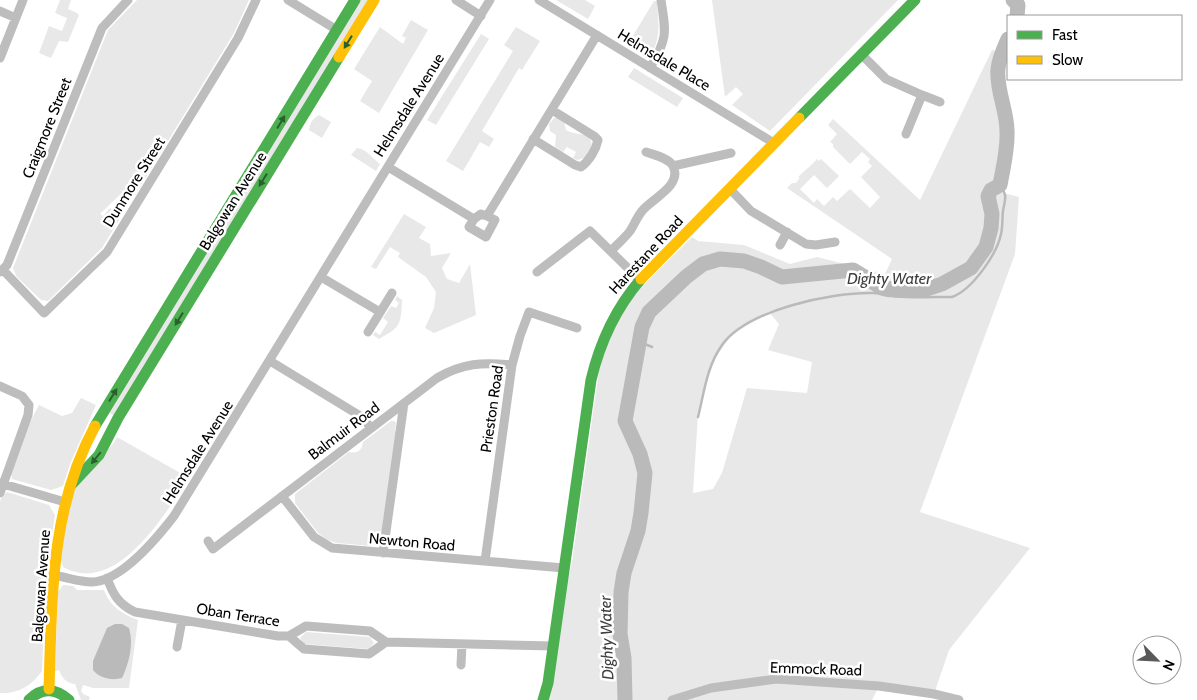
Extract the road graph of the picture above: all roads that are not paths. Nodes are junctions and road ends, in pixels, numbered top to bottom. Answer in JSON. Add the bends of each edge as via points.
{"nodes":[{"id":1,"x":23,"y":0,"type":"edge"},
{"id":2,"x":128,"y":0,"type":"edge"},
{"id":3,"x":256,"y":0,"type":"edge"},
{"id":4,"x":288,"y":0,"type":"edge"},
{"id":5,"x":355,"y":0,"type":"edge"},
{"id":6,"x":374,"y":0,"type":"edge"},
{"id":7,"x":456,"y":0,"type":"edge"},
{"id":8,"x":490,"y":0,"type":"edge"},
{"id":9,"x":539,"y":0,"type":"edge"},
{"id":10,"x":661,"y":0,"type":"edge"},
{"id":11,"x":915,"y":0,"type":"edge"},
{"id":12,"x":118,"y":4,"type":"edge"},
{"id":13,"x":0,"y":11,"type":"edge"},
{"id":14,"x":481,"y":16,"type":"junction"},
{"id":15,"x":16,"y":18,"type":"junction"},
{"id":16,"x":337,"y":30,"type":"junction"},
{"id":17,"x":597,"y":35,"type":"junction"},
{"id":18,"x":861,"y":54,"type":"junction"},
{"id":19,"x":0,"y":58,"type":"edge"},
{"id":20,"x":650,"y":68,"type":"junction"},
{"id":21,"x":922,"y":95,"type":"junction"},
{"id":22,"x":940,"y":102,"type":"dead end"},
{"id":23,"x":552,"y":110,"type":"junction"},
{"id":24,"x":906,"y":134,"type":"dead end"},
{"id":25,"x":533,"y":139,"type":"junction"},
{"id":26,"x":774,"y":143,"type":"junction"},
{"id":27,"x":646,"y":152,"type":"dead end"},
{"id":28,"x":731,"y":153,"type":"dead end"},
{"id":29,"x":673,"y":166,"type":"junction"},
{"id":30,"x":388,"y":167,"type":"junction"},
{"id":31,"x":730,"y":188,"type":"junction"},
{"id":32,"x":487,"y":216,"type":"junction"},
{"id":33,"x":474,"y":219,"type":"junction"},
{"id":34,"x":788,"y":232,"type":"junction"},
{"id":35,"x":836,"y":242,"type":"dead end"},
{"id":36,"x":780,"y":245,"type":"dead end"},
{"id":37,"x":611,"y":251,"type":"junction"},
{"id":38,"x":2,"y":271,"type":"edge"},
{"id":39,"x":537,"y":272,"type":"dead end"},
{"id":40,"x":321,"y":277,"type":"junction"},
{"id":41,"x":640,"y":280,"type":"junction"},
{"id":42,"x":392,"y":293,"type":"dead end"},
{"id":43,"x":380,"y":312,"type":"junction"},
{"id":44,"x":577,"y":328,"type":"dead end"},
{"id":45,"x":368,"y":332,"type":"dead end"},
{"id":46,"x":270,"y":361,"type":"junction"},
{"id":47,"x":512,"y":365,"type":"junction"},
{"id":48,"x":0,"y":386,"type":"edge"},
{"id":49,"x":404,"y":403,"type":"junction"},
{"id":50,"x":103,"y":411,"type":"junction"},
{"id":51,"x":118,"y":418,"type":"junction"},
{"id":52,"x":371,"y":428,"type":"junction"},
{"id":53,"x":70,"y":486,"type":"junction"},
{"id":54,"x":1,"y":487,"type":"edge"},
{"id":55,"x":282,"y":496,"type":"junction"},
{"id":56,"x":65,"y":502,"type":"junction"},
{"id":57,"x":208,"y":542,"type":"dead end"},
{"id":58,"x":383,"y":553,"type":"junction"},
{"id":59,"x":485,"y":562,"type":"junction"},
{"id":60,"x":564,"y":568,"type":"junction"},
{"id":61,"x":54,"y":576,"type":"junction"},
{"id":62,"x":107,"y":578,"type":"junction"},
{"id":63,"x":182,"y":620,"type":"junction"},
{"id":64,"x":289,"y":636,"type":"junction"},
{"id":65,"x":386,"y":642,"type":"junction"},
{"id":66,"x":462,"y":644,"type":"junction"},
{"id":67,"x":553,"y":646,"type":"junction"},
{"id":68,"x":177,"y":647,"type":"dead end"},
{"id":69,"x":461,"y":666,"type":"dead end"},
{"id":70,"x":49,"y":689,"type":"junction"},
{"id":71,"x":29,"y":700,"type":"edge"},
{"id":72,"x":69,"y":700,"type":"edge"},
{"id":73,"x":543,"y":700,"type":"edge"},
{"id":74,"x":672,"y":700,"type":"edge"},
{"id":75,"x":959,"y":700,"type":"edge"}],
"edges":[{"from":1,"to":15,"type":"street"},
{"from":2,"to":12,"type":"street","name":"Craigmore Street"},
{"from":3,"to":38,"type":"street","name":"Dunmore Street","via":[[238,38],[107,252],[44,313]]},
{"from":4,"to":16,"type":"street"},
{"from":5,"to":16,"type":"street","name":"Balgowan Avenue"},
{"from":6,"to":51,"type":"street","name":"Balgowan Avenue","one_way":true},
{"from":7,"to":14,"type":"street"},
{"from":8,"to":14,"type":"street","name":"Helmsdale Avenue"},
{"from":9,"to":17,"type":"street","name":"Helmsdale Place"},
{"from":10,"to":20,"type":"street","via":[[665,40]]},
{"from":11,"to":18,"type":"street","name":"Harestane Road"},
{"from":12,"to":38,"type":"street","name":"Craigmore Street","via":[[102,28]]},
{"from":13,"to":15,"type":"street"},
{"from":14,"to":30,"type":"street","name":"Helmsdale Avenue"},
{"from":15,"to":19,"type":"street"},
{"from":50,"to":16,"type":"street","name":"Balgowan Avenue","one_way":true},
{"from":17,"to":20,"type":"street","name":"Helmsdale Place"},
{"from":17,"to":23,"type":"street"},
{"from":18,"to":21,"type":"street","via":[[886,79]]},
{"from":18,"to":26,"type":"street","name":"Harestane Road"},
{"from":20,"to":26,"type":"street","name":"Helmsdale Place"},
{"from":21,"to":22,"type":"street"},
{"from":21,"to":24,"type":"street"},
{"from":23,"to":25,"type":"street"},
{"from":23,"to":25,"type":"street","via":[[598,140],[587,163],[582,167],[575,165]]},
{"from":25,"to":32,"type":"street"},
{"from":26,"to":31,"type":"street","name":"Harestane Road"},
{"from":27,"to":29,"type":"street"},
{"from":28,"to":29,"type":"street"},
{"from":29,"to":37,"type":"street","via":[[674,174],[668,189],[650,202]]},
{"from":30,"to":33,"type":"street"},
{"from":30,"to":40,"type":"street","name":"Helmsdale Avenue"},
{"from":31,"to":34,"type":"street","via":[[751,211]]},
{"from":31,"to":41,"type":"street","name":"Harestane Road"},
{"from":32,"to":33,"type":"street","via":[[481,214]]},
{"from":32,"to":33,"type":"street","via":[[495,220],[486,237],[469,227]]},
{"from":34,"to":35,"type":"street","via":[[810,245]]},
{"from":34,"to":36,"type":"street"},
{"from":37,"to":39,"type":"street","via":[[590,231]]},
{"from":37,"to":41,"type":"street"},
{"from":40,"to":43,"type":"street"},
{"from":40,"to":46,"type":"street","name":"Helmsdale Avenue"},
{"from":41,"to":60,"type":"street","name":"Harestane Road","via":[[616,311],[596,356]]},
{"from":42,"to":43,"type":"street"},
{"from":43,"to":45,"type":"street"},
{"from":44,"to":47,"type":"street","name":"Prieston Road","via":[[529,312]]},
{"from":46,"to":52,"type":"street","via":[[362,417]]},
{"from":46,"to":62,"type":"street","name":"Helmsdale Avenue","via":[[159,536],[123,569]]},
{"from":47,"to":49,"type":"street","name":"Balmuir Road","via":[[489,362],[452,369]]},
{"from":47,"to":59,"type":"street","name":"Prieston Road"},
{"from":48,"to":54,"type":"street","via":[[22,396],[29,405]]},
{"from":49,"to":52,"type":"street","name":"Balmuir Road"},
{"from":49,"to":58,"type":"street"},
{"from":50,"to":51,"type":"street","via":[[110,418]]},
{"from":50,"to":53,"type":"street","name":"Balgowan Avenue","via":[[84,446]]},
{"from":51,"to":53,"type":"street","name":"Balgowan Avenue","one_way":true,"via":[[99,455]]},
{"from":52,"to":55,"type":"street","name":"Balmuir Road"},
{"from":53,"to":56,"type":"street","name":"Balgowan Avenue"},
{"from":54,"to":56,"type":"street"},
{"from":55,"to":57,"type":"street","name":"Balmuir Road","via":[[214,549]]},
{"from":55,"to":58,"type":"street","name":"Newton Road","via":[[322,544]]},
{"from":56,"to":61,"type":"street","name":"Balgowan Avenue"},
{"from":58,"to":59,"type":"street","name":"Newton Road"},
{"from":59,"to":60,"type":"street","name":"Newton Road"},
{"from":60,"to":67,"type":"street","name":"Harestane Road"},
{"from":61,"to":62,"type":"street","name":"Helmsdale Avenue","via":[[92,582]]},
{"from":61,"to":70,"type":"street","name":"Balgowan Avenue"},
{"from":62,"to":63,"type":"street","name":"Oban Terrace","via":[[119,603],[126,608]]},
{"from":63,"to":64,"type":"street","name":"Oban Terrace"},
{"from":63,"to":68,"type":"street","name":"Oban Terrace"},
{"from":64,"to":65,"type":"street","name":"Oban Terrace","via":[[306,626],[370,631]]},
{"from":64,"to":65,"type":"street","name":"Oban Terrace","via":[[304,649],[369,654]]},
{"from":65,"to":66,"type":"street","name":"Oban Terrace"},
{"from":66,"to":67,"type":"street","name":"Oban Terrace"},
{"from":66,"to":69,"type":"street"},
{"from":67,"to":73,"type":"street","name":"Harestane Road"},
{"from":70,"to":71,"type":"street","via":[[40,691]]},
{"from":70,"to":72,"type":"street","via":[[58,691]]},
{"from":74,"to":75,"type":"street","name":"Emmock Road","via":[[711,688],[776,679],[879,686]]}]}
